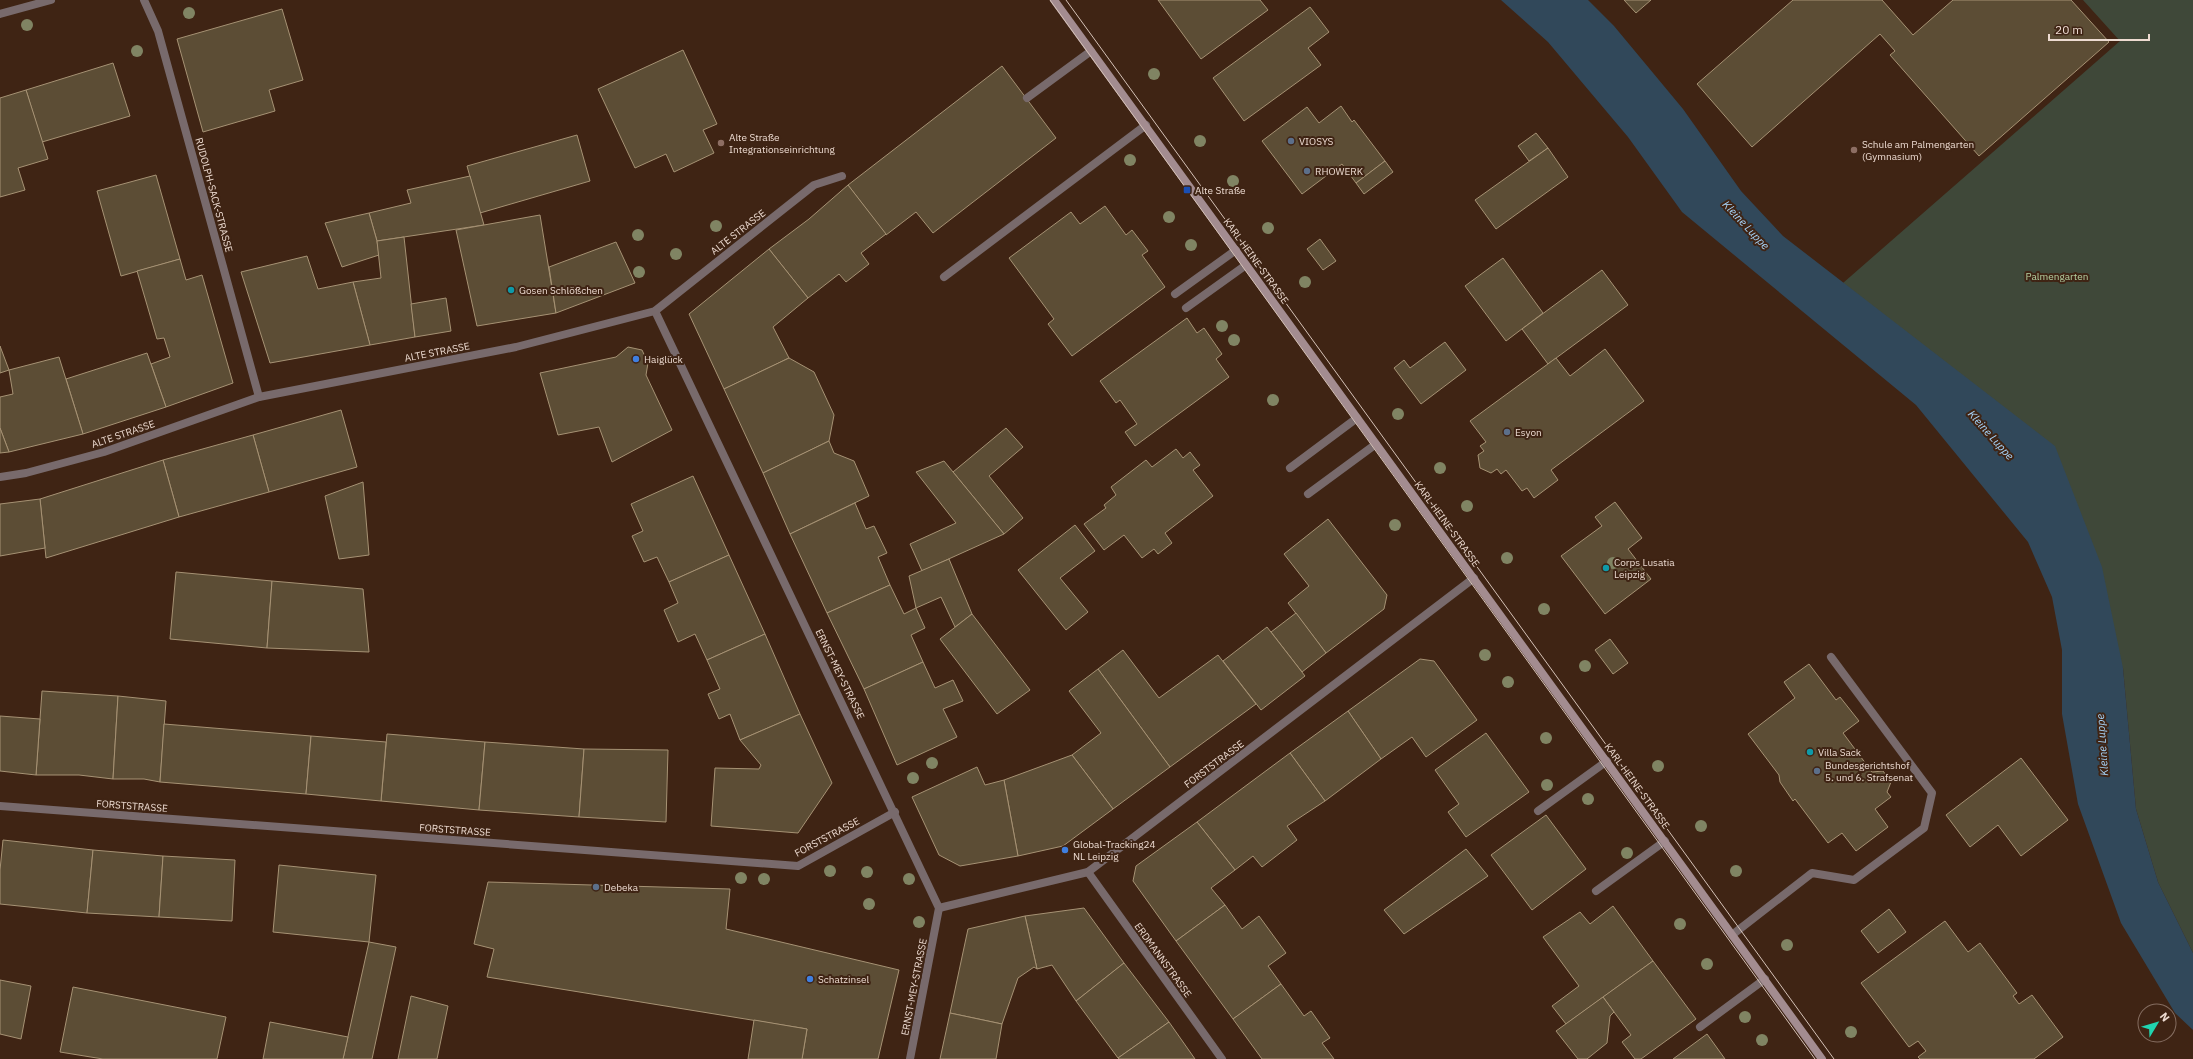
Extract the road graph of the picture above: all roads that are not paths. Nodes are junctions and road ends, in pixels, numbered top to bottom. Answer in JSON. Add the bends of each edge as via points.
{"nodes":[{"id":1,"x":51,"y":0,"type":"edge"},
{"id":2,"x":144,"y":0,"type":"edge"},
{"id":3,"x":1054,"y":0,"type":"edge"},
{"id":4,"x":0,"y":14,"type":"edge"},
{"id":5,"x":1091,"y":51,"type":"junction"},
{"id":6,"x":1027,"y":98,"type":"dead end"},
{"id":7,"x":1146,"y":125,"type":"junction"},
{"id":8,"x":842,"y":176,"type":"dead end"},
{"id":9,"x":1236,"y":250,"type":"junction"},
{"id":10,"x":1246,"y":265,"type":"junction"},
{"id":11,"x":944,"y":277,"type":"dead end"},
{"id":12,"x":1175,"y":294,"type":"dead end"},
{"id":13,"x":1186,"y":308,"type":"dead end"},
{"id":14,"x":655,"y":311,"type":"junction"},
{"id":15,"x":259,"y":398,"type":"junction"},
{"id":16,"x":1358,"y":418,"type":"junction"},
{"id":17,"x":1376,"y":444,"type":"junction"},
{"id":18,"x":1290,"y":468,"type":"dead end"},
{"id":19,"x":0,"y":476,"type":"edge"},
{"id":20,"x":1308,"y":494,"type":"dead end"},
{"id":21,"x":1474,"y":578,"type":"junction"},
{"id":22,"x":1831,"y":657,"type":"dead end"},
{"id":23,"x":1607,"y":761,"type":"junction"},
{"id":24,"x":0,"y":806,"type":"edge"},
{"id":25,"x":1538,"y":811,"type":"dead end"},
{"id":26,"x":895,"y":812,"type":"junction"},
{"id":27,"x":1665,"y":841,"type":"junction"},
{"id":28,"x":1088,"y":872,"type":"junction"},
{"id":29,"x":1596,"y":891,"type":"dead end"},
{"id":30,"x":939,"y":908,"type":"junction"},
{"id":31,"x":1732,"y":934,"type":"junction"},
{"id":32,"x":1765,"y":980,"type":"junction"},
{"id":33,"x":1700,"y":1026,"type":"dead end"},
{"id":34,"x":910,"y":1059,"type":"edge"},
{"id":35,"x":1222,"y":1059,"type":"edge"},
{"id":36,"x":1822,"y":1059,"type":"edge"}],
"edges":[{"from":1,"to":4,"type":"street"},
{"from":2,"to":15,"type":"street","name":"RUDOLPH-SACK-STRASSE","via":[[158,31]]},
{"from":3,"to":5,"type":"main road","name":"KARL-HEINE-STRASSE"},
{"from":5,"to":6,"type":"street"},
{"from":5,"to":7,"type":"main road","name":"KARL-HEINE-STRASSE"},
{"from":7,"to":9,"type":"main road","name":"KARL-HEINE-STRASSE"},
{"from":7,"to":11,"type":"street"},
{"from":8,"to":14,"type":"street","name":"ALTE STRASSE","via":[[814,185]]},
{"from":9,"to":10,"type":"main road","name":"KARL-HEINE-STRASSE"},
{"from":9,"to":12,"type":"street"},
{"from":10,"to":13,"type":"street"},
{"from":10,"to":16,"type":"main road","name":"KARL-HEINE-STRASSE"},
{"from":14,"to":15,"type":"street","name":"ALTE STRASSE","via":[[516,347]]},
{"from":14,"to":26,"type":"street","name":"ERNST-MEY-STRASSE"},
{"from":15,"to":19,"type":"street","name":"ALTE STRASSE","via":[[104,452],[26,473]]},
{"from":16,"to":17,"type":"main road","name":"KARL-HEINE-STRASSE"},
{"from":16,"to":18,"type":"street"},
{"from":17,"to":20,"type":"street"},
{"from":17,"to":21,"type":"main road","name":"KARL-HEINE-STRASSE"},
{"from":21,"to":23,"type":"main road","name":"KARL-HEINE-STRASSE"},
{"from":21,"to":28,"type":"street","name":"FORSTSTRASSE"},
{"from":22,"to":31,"type":"street","via":[[1932,794],[1924,828],[1854,880],[1812,873]]},
{"from":23,"to":25,"type":"street"},
{"from":23,"to":27,"type":"main road","name":"KARL-HEINE-STRASSE"},
{"from":24,"to":26,"type":"street","name":"FORSTSTRASSE","via":[[798,866]]},
{"from":26,"to":30,"type":"street","name":"ERNST-MEY-STRASSE"},
{"from":27,"to":29,"type":"street"},
{"from":27,"to":31,"type":"main road","name":"KARL-HEINE-STRASSE"},
{"from":28,"to":30,"type":"street","name":"FORSTSTRASSE"},
{"from":28,"to":35,"type":"street","name":"ERDMANNSTRASSE"},
{"from":30,"to":34,"type":"street","name":"ERNST-MEY-STRASSE"},
{"from":31,"to":32,"type":"main road","name":"KARL-HEINE-STRASSE"},
{"from":32,"to":33,"type":"street"},
{"from":32,"to":36,"type":"main road","name":"KARL-HEINE-STRASSE"}]}
